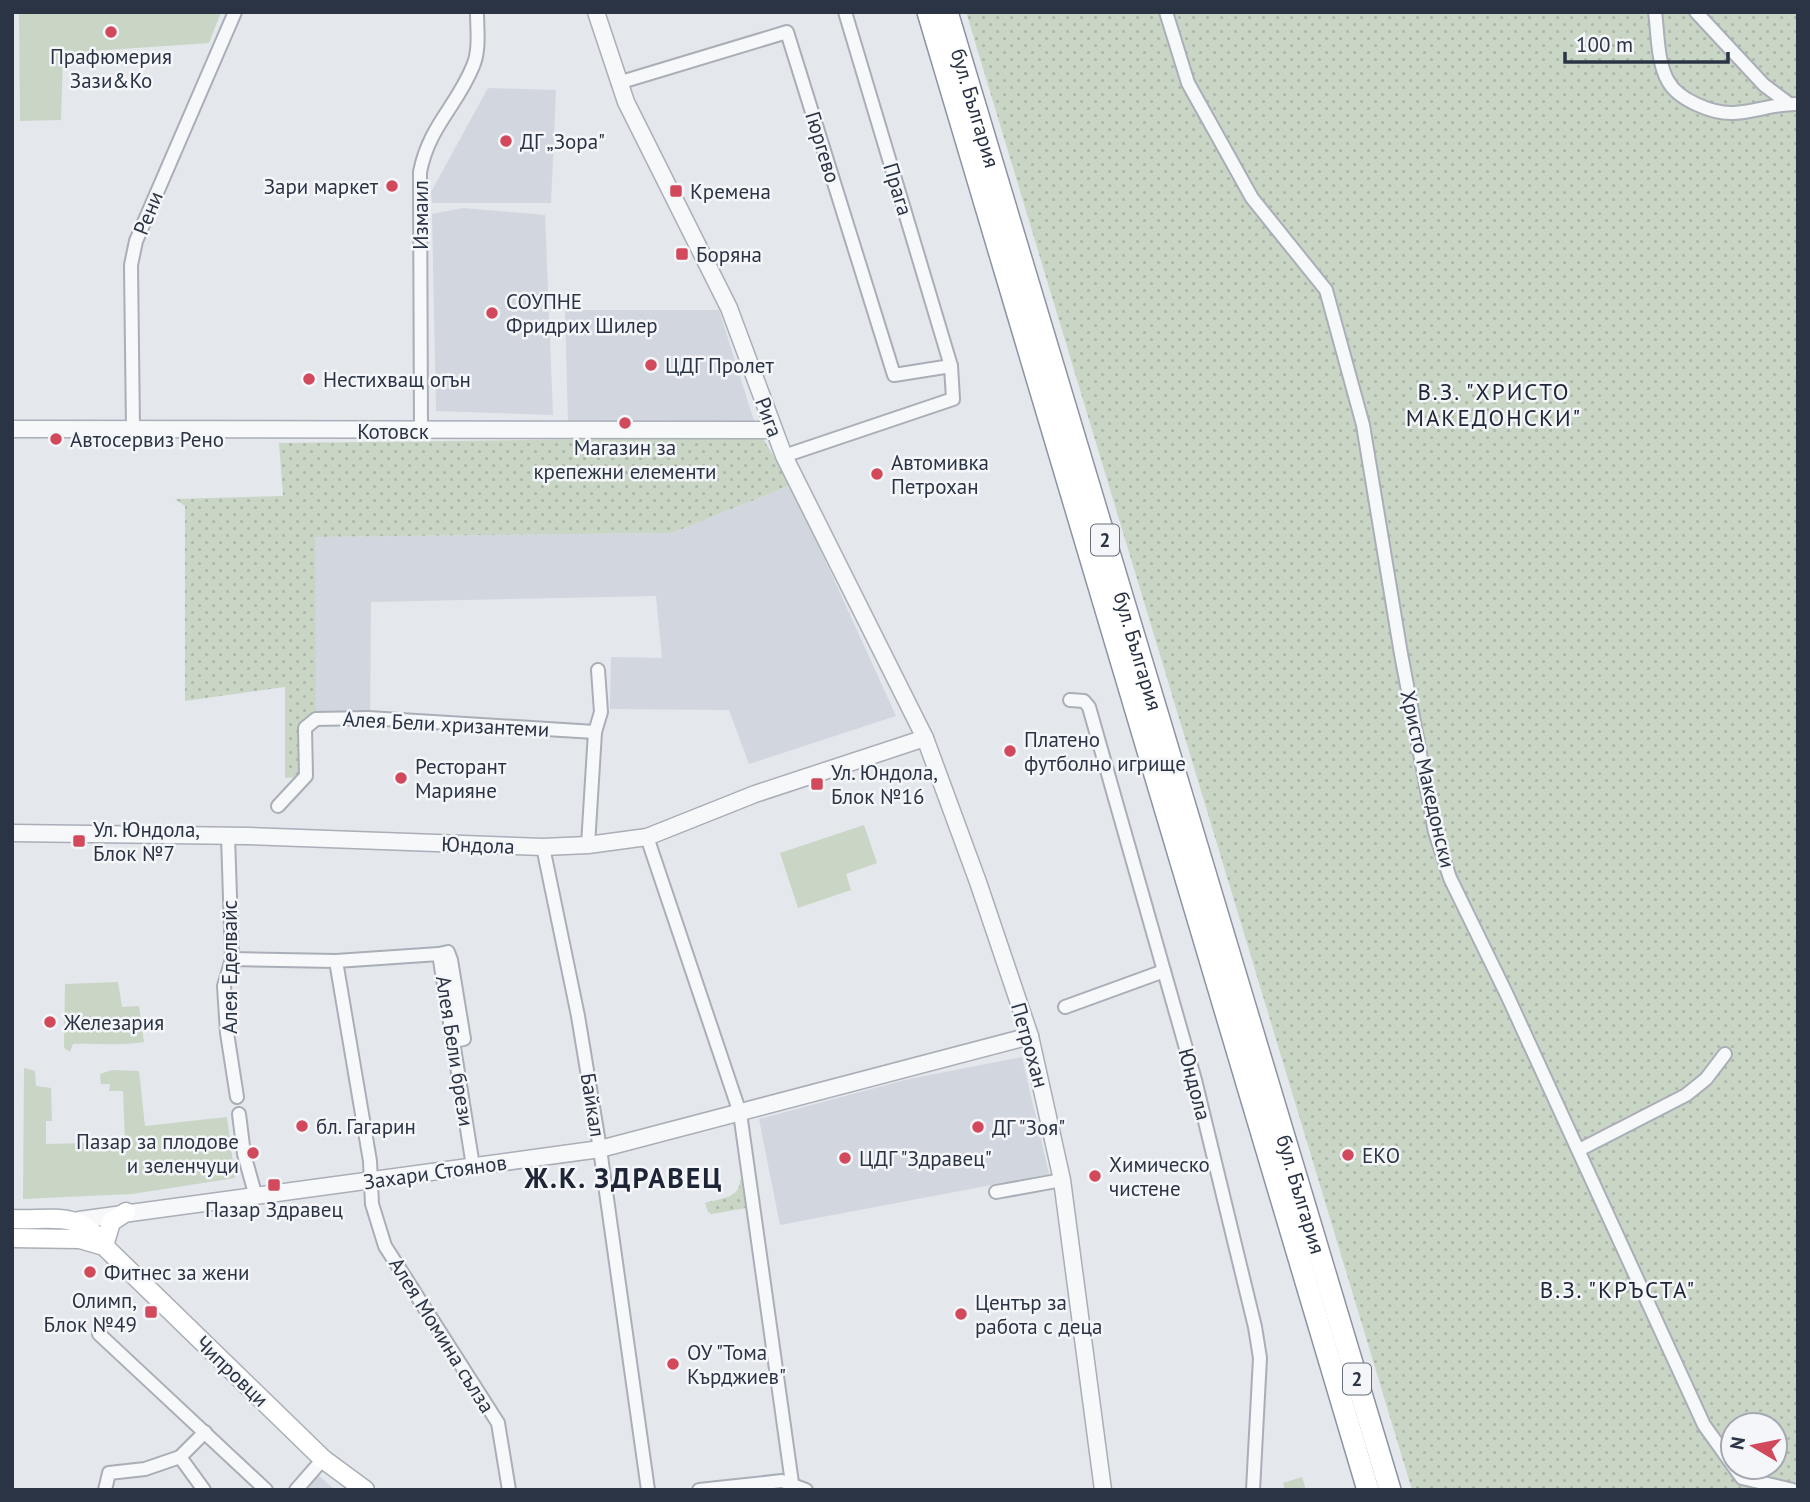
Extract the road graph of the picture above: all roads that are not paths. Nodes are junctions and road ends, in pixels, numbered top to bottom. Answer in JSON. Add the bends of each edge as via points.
{"nodes":[{"id":1,"x":235,"y":12,"type":"edge"},
{"id":2,"x":477,"y":12,"type":"edge"},
{"id":3,"x":596,"y":12,"type":"edge"},
{"id":4,"x":928,"y":12,"type":"edge"},
{"id":5,"x":947,"y":12,"type":"edge"},
{"id":6,"x":1166,"y":12,"type":"edge"},
{"id":7,"x":1655,"y":12,"type":"edge"},
{"id":8,"x":1696,"y":12,"type":"edge"},
{"id":9,"x":845,"y":13,"type":"edge"},
{"id":10,"x":618,"y":83,"type":"junction"},
{"id":11,"x":1793,"y":104,"type":"edge"},
{"id":12,"x":951,"y":366,"type":"junction"},
{"id":13,"x":12,"y":429,"type":"edge"},
{"id":14,"x":133,"y":429,"type":"junction"},
{"id":15,"x":773,"y":429,"type":"junction"},
{"id":16,"x":421,"y":431,"type":"junction"},
{"id":17,"x":784,"y":456,"type":"junction"},
{"id":18,"x":598,"y":670,"type":"dead end"},
{"id":19,"x":1070,"y":700,"type":"dead end"},
{"id":20,"x":595,"y":732,"type":"junction"},
{"id":21,"x":925,"y":738,"type":"junction"},
{"id":22,"x":278,"y":806,"type":"dead end"},
{"id":23,"x":12,"y":833,"type":"edge"},
{"id":24,"x":228,"y":836,"type":"junction"},
{"id":25,"x":647,"y":837,"type":"junction"},
{"id":26,"x":588,"y":845,"type":"junction"},
{"id":27,"x":543,"y":847,"type":"junction"},
{"id":28,"x":232,"y":959,"type":"junction"},
{"id":29,"x":336,"y":961,"type":"junction"},
{"id":30,"x":1164,"y":971,"type":"junction"},
{"id":31,"x":1065,"y":1007,"type":"dead end"},
{"id":32,"x":1030,"y":1036,"type":"junction"},
{"id":33,"x":1725,"y":1054,"type":"dead end"},
{"id":34,"x":237,"y":1097,"type":"dead end"},
{"id":35,"x":740,"y":1113,"type":"junction"},
{"id":36,"x":239,"y":1114,"type":"dead end"},
{"id":37,"x":600,"y":1149,"type":"junction"},
{"id":38,"x":1578,"y":1150,"type":"junction"},
{"id":39,"x":473,"y":1166,"type":"junction"},
{"id":40,"x":1062,"y":1180,"type":"junction"},
{"id":41,"x":371,"y":1181,"type":"junction"},
{"id":42,"x":996,"y":1192,"type":"dead end"},
{"id":43,"x":256,"y":1197,"type":"junction"},
{"id":44,"x":126,"y":1212,"type":"junction"},
{"id":45,"x":12,"y":1220,"type":"edge"},
{"id":46,"x":79,"y":1220,"type":"junction"},
{"id":47,"x":12,"y":1238,"type":"edge"},
{"id":48,"x":104,"y":1246,"type":"junction"},
{"id":49,"x":99,"y":1334,"type":"dead end"},
{"id":50,"x":205,"y":1432,"type":"junction"},
{"id":51,"x":180,"y":1457,"type":"junction"},
{"id":52,"x":323,"y":1458,"type":"junction"},
{"id":53,"x":792,"y":1483,"type":"junction"},
{"id":54,"x":105,"y":1490,"type":"edge"},
{"id":55,"x":204,"y":1490,"type":"edge"},
{"id":56,"x":266,"y":1490,"type":"edge"},
{"id":57,"x":296,"y":1490,"type":"edge"},
{"id":58,"x":365,"y":1490,"type":"edge"},
{"id":59,"x":509,"y":1490,"type":"edge"},
{"id":60,"x":648,"y":1490,"type":"edge"},
{"id":61,"x":699,"y":1490,"type":"edge"},
{"id":62,"x":806,"y":1490,"type":"edge"},
{"id":63,"x":1103,"y":1490,"type":"edge"},
{"id":64,"x":1253,"y":1490,"type":"edge"},
{"id":65,"x":1368,"y":1490,"type":"edge"},
{"id":66,"x":1390,"y":1490,"type":"edge"},
{"id":67,"x":1793,"y":1490,"type":"edge"}],
"edges":[{"from":1,"to":14,"type":"street","name":"Рени","via":[[136,241],[131,265]]},
{"from":2,"to":16,"type":"street","name":"Измаил","via":[[473,67],[438,122],[424,151],[420,173]]},
{"from":3,"to":10,"type":"street","name":"Рига"},
{"from":4,"to":65,"type":"highway","name":"бул. България","number":"2"},
{"from":5,"to":66,"type":"highway","name":"бул. България","number":"2"},
{"from":6,"to":38,"type":"street","name":"Христо Македонски","via":[[1188,83],[1252,198],[1326,290],[1363,425],[1435,832],[1450,878]]},
{"from":7,"to":11,"type":"street","via":[[1668,82],[1684,97],[1710,110],[1732,113]]},
{"from":8,"to":11,"type":"street","via":[[1764,85]]},
{"from":9,"to":12,"type":"street","name":"Прага"},
{"from":10,"to":12,"type":"street","name":"Гюргево","via":[[787,32],[894,375]]},
{"from":10,"to":15,"type":"street","name":"Рига","via":[[729,308]]},
{"from":12,"to":17,"type":"street","via":[[953,399]]},
{"from":13,"to":14,"type":"street","name":"Котовск"},
{"from":14,"to":16,"type":"street","name":"Котовск"},
{"from":15,"to":16,"type":"street","name":"Котовск"},
{"from":15,"to":17,"type":"street","name":"Рига"},
{"from":17,"to":21,"type":"street","name":"Рига"},
{"from":18,"to":20,"type":"street","via":[[601,712]]},
{"from":19,"to":30,"type":"street","name":"Юндола","via":[[1084,701],[1088,707]]},
{"from":20,"to":22,"type":"street","name":"Алея Бели хризантеми","via":[[316,719],[306,727],[306,776]]},
{"from":20,"to":26,"type":"street"},
{"from":21,"to":25,"type":"street","name":"Юндола","via":[[743,798]]},
{"from":21,"to":32,"type":"street","name":"Петрохан"},
{"from":23,"to":24,"type":"street","name":"Юндола"},
{"from":24,"to":27,"type":"street","name":"Юндола"},
{"from":24,"to":28,"type":"street","name":"Алея Еделвайс"},
{"from":25,"to":26,"type":"street","name":"Юндола"},
{"from":25,"to":35,"type":"street"},
{"from":26,"to":27,"type":"street","name":"Юндола"},
{"from":27,"to":37,"type":"street","name":"Байкал"},
{"from":28,"to":29,"type":"street","name":"Алея Бели брези"},
{"from":28,"to":34,"type":"street","name":"Алея Еделвайс","via":[[224,986]]},
{"from":29,"to":39,"type":"street","name":"Алея Бели брези","via":[[439,954]]},
{"from":29,"to":41,"type":"street"},
{"from":30,"to":31,"type":"street"},
{"from":30,"to":64,"type":"street","name":"Юндола","via":[[1195,1080],[1261,1359]]},
{"from":32,"to":35,"type":"street","name":"Захари Стоянов"},
{"from":32,"to":40,"type":"street","name":"Петрохан"},
{"from":33,"to":38,"type":"street","via":[[1686,1095]]},
{"from":35,"to":37,"type":"street","name":"Захари Стоянов"},
{"from":35,"to":53,"type":"street"},
{"from":36,"to":43,"type":"street"},
{"from":37,"to":39,"type":"street","name":"Захари Стоянов"},
{"from":37,"to":60,"type":"street","name":"Байкал"},
{"from":38,"to":67,"type":"street","name":"Христо Македонски","via":[[1704,1425],[1742,1478]]},
{"from":39,"to":41,"type":"street","name":"Захари Стоянов"},
{"from":40,"to":42,"type":"street"},
{"from":40,"to":63,"type":"street","name":"Петрохан"},
{"from":41,"to":43,"type":"street","name":"Захари Стоянов"},
{"from":41,"to":59,"type":"street","name":"Алея Момина сълза","via":[[372,1204],[386,1246],[498,1423]]},
{"from":43,"to":44,"type":"street","name":"Захари Стоянов"},
{"from":44,"to":46,"type":"street","name":"Захари Стоянов"},
{"from":44,"to":48,"type":"main road","via":[[111,1222]]},
{"from":45,"to":46,"type":"main road"},
{"from":46,"to":48,"type":"main road","name":"Чипровци"},
{"from":47,"to":48,"type":"main road","via":[[80,1239]]},
{"from":48,"to":52,"type":"main road","name":"Чипровци"},
{"from":49,"to":50,"type":"street"},
{"from":50,"to":51,"type":"street"},
{"from":50,"to":56,"type":"street"},
{"from":51,"to":54,"type":"street","via":[[145,1469],[109,1473]]},
{"from":51,"to":55,"type":"street"},
{"from":52,"to":57,"type":"street"},
{"from":52,"to":58,"type":"main road","name":"Чипровци"},
{"from":53,"to":61,"type":"street"},
{"from":53,"to":62,"type":"street"}]}
